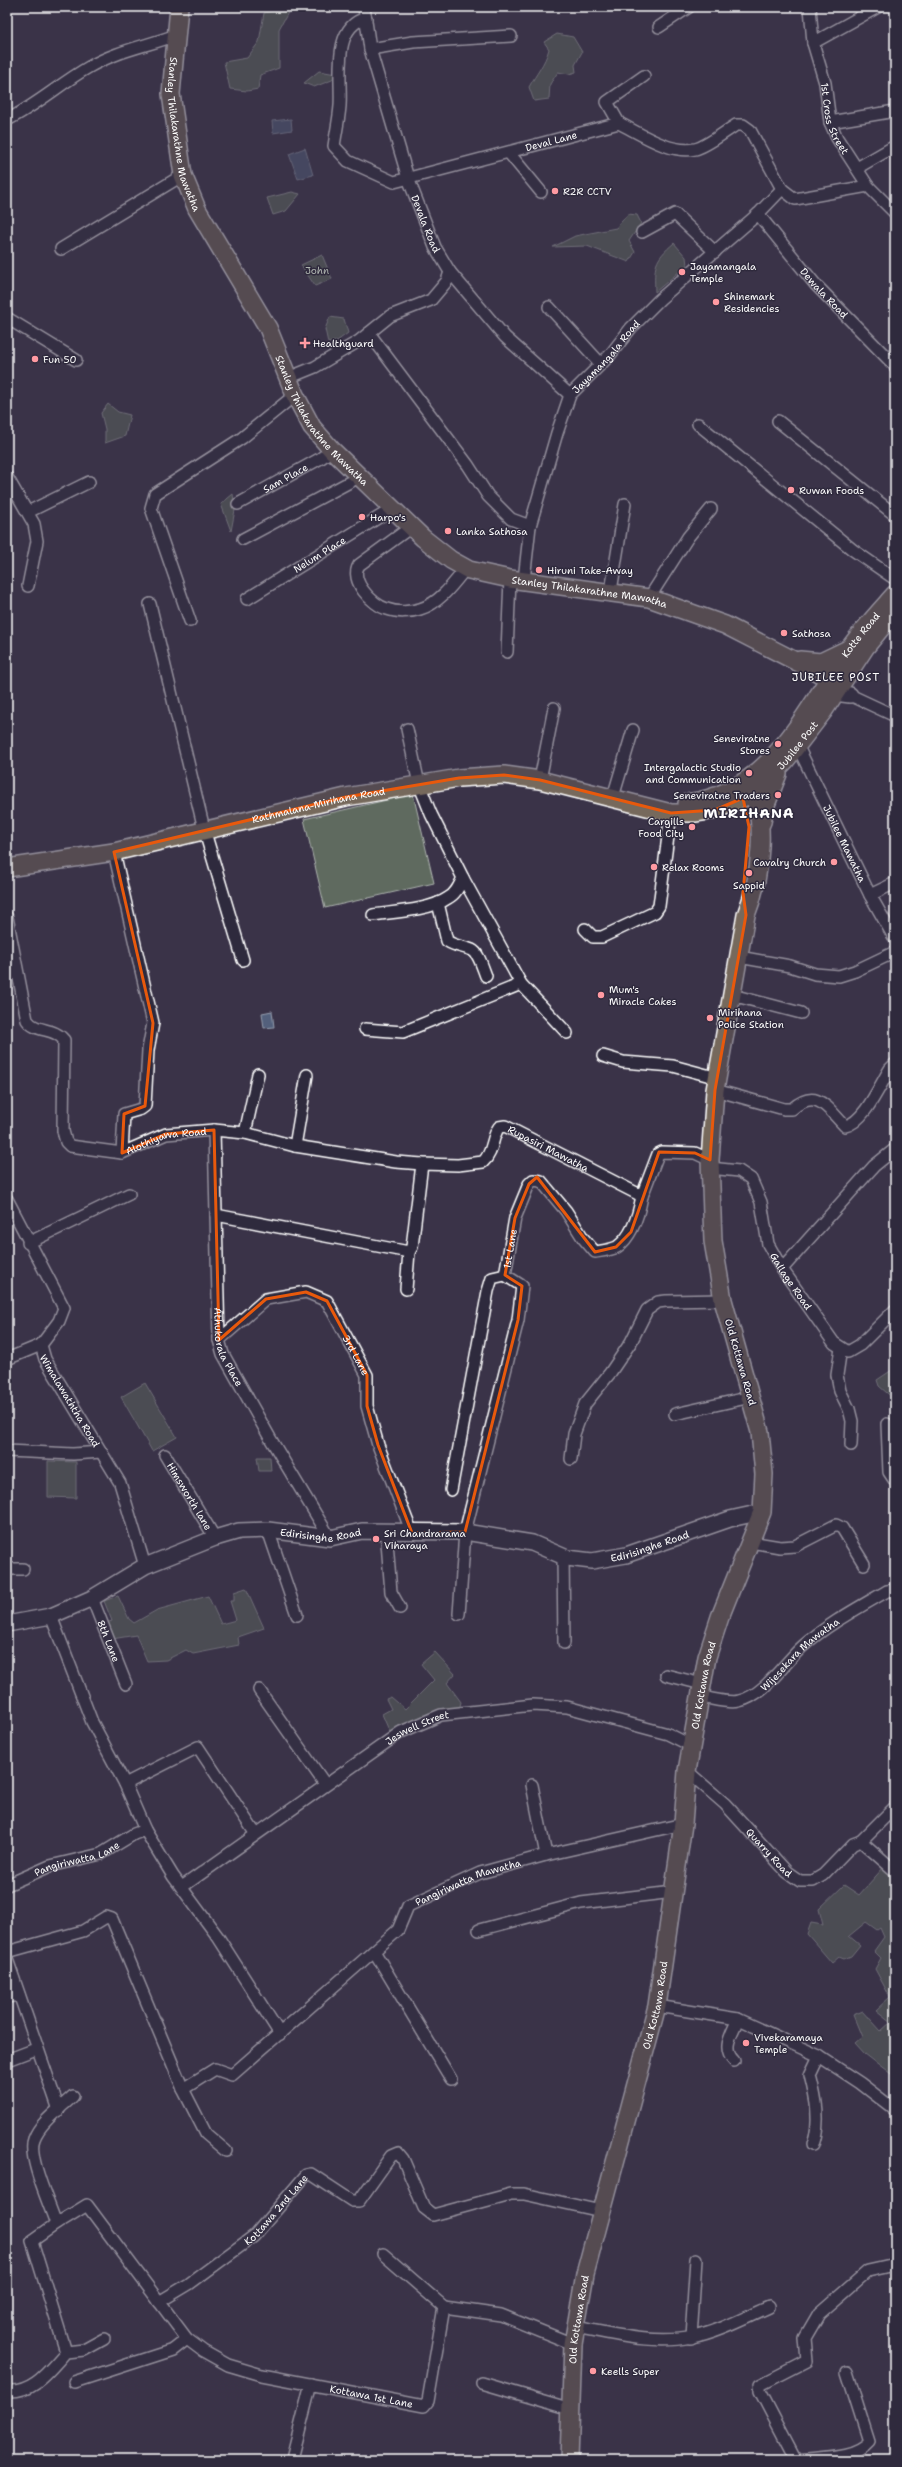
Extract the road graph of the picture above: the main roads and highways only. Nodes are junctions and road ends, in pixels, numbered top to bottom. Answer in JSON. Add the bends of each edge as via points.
{"nodes":[{"id":1,"x":179,"y":7,"type":"edge"},
{"id":2,"x":895,"y":594,"type":"edge"},
{"id":3,"x":894,"y":616,"type":"edge"},
{"id":4,"x":703,"y":619,"type":"junction"},
{"id":5,"x":848,"y":649,"type":"junction"},
{"id":6,"x":791,"y":658,"type":"junction"},
{"id":7,"x":836,"y":688,"type":"junction"},
{"id":8,"x":784,"y":763,"type":"junction"},
{"id":9,"x":745,"y":790,"type":"junction"},
{"id":10,"x":631,"y":802,"type":"junction"},
{"id":11,"x":760,"y":834,"type":"junction"},
{"id":12,"x":7,"y":868,"type":"edge"},
{"id":13,"x":746,"y":915,"type":"junction"},
{"id":14,"x":762,"y":1512,"type":"junction"},
{"id":15,"x":7,"y":1624,"type":"edge"},
{"id":16,"x":569,"y":2460,"type":"edge"}],
"edges":[{"from":1,"to":4,"type":"main road","name":"Stanley Thilakarathne Mawatha","via":[[169,38],[171,94],[183,175],[197,209],[268,328],[295,395],[312,426],[332,450],[411,527],[451,560],[466,568],[517,580],[649,598]]},
{"from":2,"to":5,"type":"main road","name":"Kotte Road"},
{"from":3,"to":7,"type":"main road","name":"Kotte Road"},
{"from":4,"to":6,"type":"main road","name":"Stanley Thilakarathne Mawatha","via":[[725,625]]},
{"from":4,"to":7,"type":"main road","name":"Stanley Thilakarathne Mawatha","via":[[720,631]]},
{"from":5,"to":6,"type":"main road","via":[[821,662]]},
{"from":5,"to":7,"type":"main road","name":"Kotte Road"},
{"from":6,"to":7,"type":"main road","name":"Stanley Thilakarathne Mawatha"},
{"from":7,"to":8,"type":"main road","name":"Jubilee Post"},
{"from":7,"to":9,"type":"main road","name":"Jubilee Post","via":[[792,734]]},
{"from":8,"to":9,"type":"main road","name":"Jubilee Post"},
{"from":8,"to":11,"type":"main road","via":[[765,807]]},
{"from":9,"to":10,"type":"main road","name":"Rathmalana-Mirihana Road","via":[[679,804]]},
{"from":9,"to":10,"type":"main road","name":"Rathmalana-Mirihana Road","via":[[715,810],[695,813],[671,813]]},
{"from":9,"to":11,"type":"main road","name":"Old Kottawa Road"},
{"from":9,"to":13,"type":"main road","name":"Old Kottawa Road","via":[[749,827],[749,855],[743,893]]},
{"from":10,"to":12,"type":"main road","name":"Rathmalana-Mirihana Road","via":[[540,780],[504,775],[419,784],[346,797],[114,852]]},
{"from":11,"to":13,"type":"main road","name":"Old Kottawa Road","via":[[754,896]]},
{"from":13,"to":14,"type":"main road","name":"Old Kottawa Road","via":[[717,1084],[710,1164],[713,1241],[723,1300],[760,1432],[764,1474]]},
{"from":14,"to":15,"type":"main road","name":"Edirisinghe Road","via":[[730,1519],[626,1555],[592,1561],[563,1556],[532,1543],[465,1532],[362,1531],[330,1538],[268,1530],[239,1531],[214,1538],[144,1566],[92,1598],[51,1616]]},
{"from":14,"to":16,"type":"main road","name":"Old Kottawa Road","via":[[720,1617],[707,1657],[687,1771],[683,1824],[657,2006],[585,2274],[573,2344]]}]}
